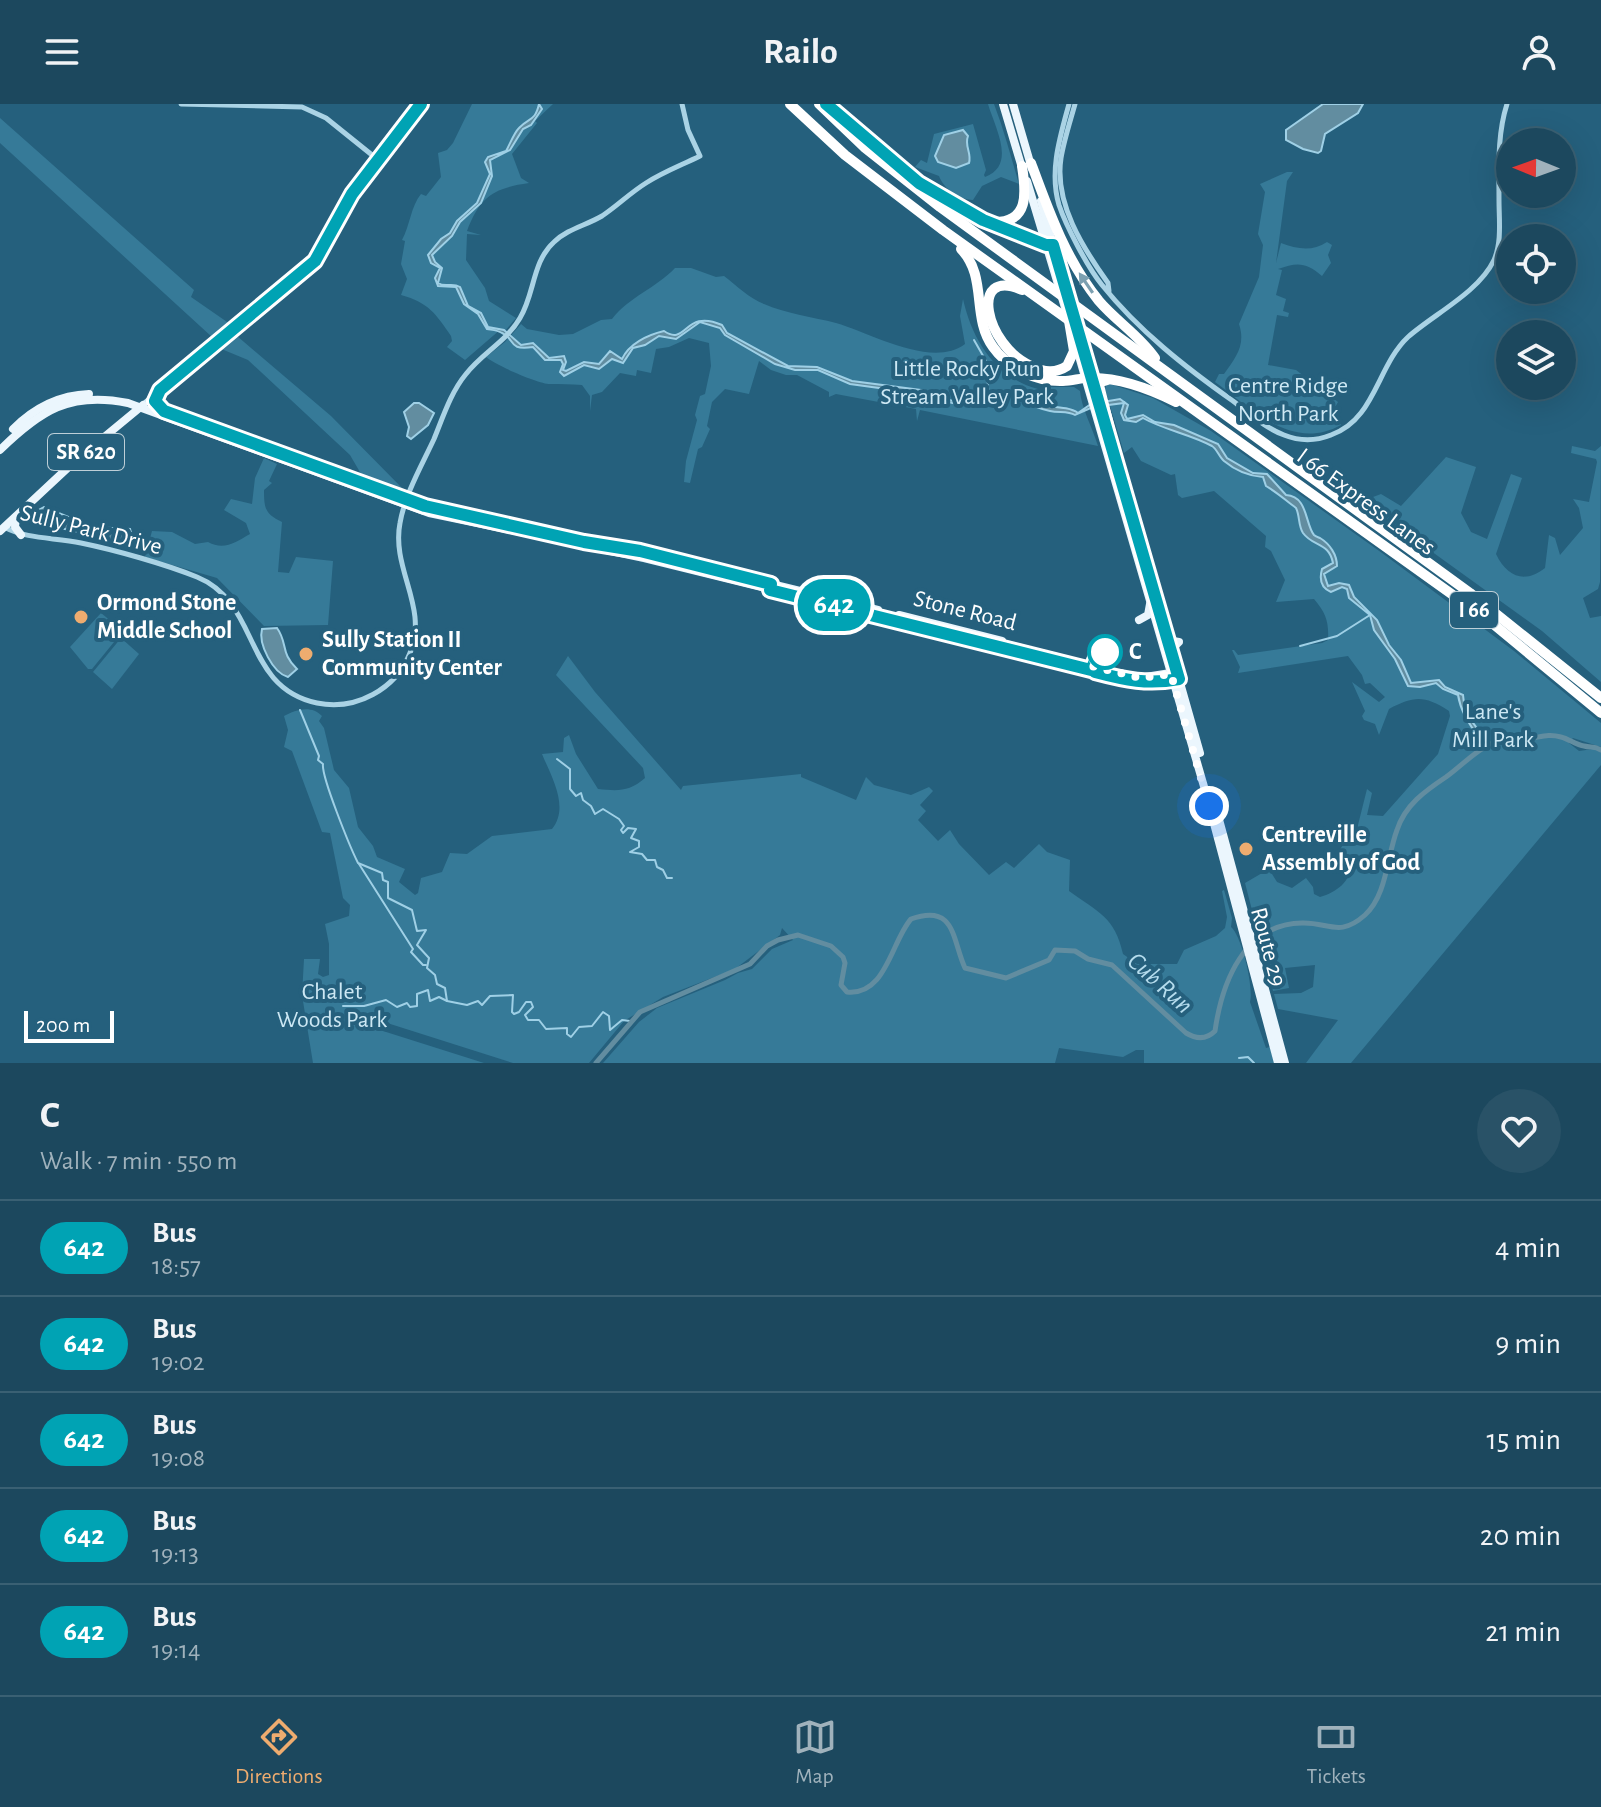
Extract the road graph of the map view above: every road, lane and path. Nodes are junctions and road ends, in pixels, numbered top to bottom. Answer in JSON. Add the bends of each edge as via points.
{"nodes":[{"id":1,"x":181,"y":104,"type":"edge"},
{"id":2,"x":421,"y":104,"type":"edge"},
{"id":3,"x":682,"y":104,"type":"edge"},
{"id":4,"x":790,"y":104,"type":"edge"},
{"id":5,"x":798,"y":104,"type":"edge"},
{"id":6,"x":819,"y":104,"type":"edge"},
{"id":7,"x":826,"y":104,"type":"edge"},
{"id":8,"x":1072,"y":104,"type":"edge"},
{"id":9,"x":1507,"y":104,"type":"edge"},
{"id":10,"x":1006,"y":106,"type":"edge"},
{"id":11,"x":377,"y":159,"type":"junction"},
{"id":12,"x":1026,"y":165,"type":"junction"},
{"id":13,"x":919,"y":183,"type":"junction"},
{"id":14,"x":1046,"y":219,"type":"junction"},
{"id":15,"x":983,"y":220,"type":"junction"},
{"id":16,"x":953,"y":238,"type":"junction"},
{"id":17,"x":1051,"y":245,"type":"junction"},
{"id":18,"x":1067,"y":252,"type":"junction"},
{"id":19,"x":1049,"y":282,"type":"junction"},
{"id":20,"x":1078,"y":303,"type":"junction"},
{"id":21,"x":1053,"y":306,"type":"junction"},
{"id":22,"x":1069,"y":321,"type":"junction"},
{"id":23,"x":1086,"y":329,"type":"junction"},
{"id":24,"x":1155,"y":358,"type":"junction"},
{"id":25,"x":1089,"y":378,"type":"junction"},
{"id":26,"x":1107,"y":380,"type":"junction"},
{"id":27,"x":160,"y":390,"type":"junction"},
{"id":28,"x":1097,"y":397,"type":"junction"},
{"id":29,"x":142,"y":406,"type":"junction"},
{"id":30,"x":164,"y":411,"type":"junction"},
{"id":31,"x":1103,"y":417,"type":"junction"},
{"id":32,"x":1224,"y":430,"type":"junction"},
{"id":33,"x":0,"y":442,"type":"edge"},
{"id":34,"x":0,"y":450,"type":"edge"},
{"id":35,"x":1126,"y":493,"type":"joint"},
{"id":36,"x":406,"y":502,"type":"junction"},
{"id":37,"x":17,"y":516,"type":"junction"},
{"id":38,"x":1,"y":528,"type":"edge"},
{"id":39,"x":21,"y":535,"type":"junction"},
{"id":40,"x":1150,"y":603,"type":"junction"},
{"id":41,"x":1139,"y":620,"type":"dead end"},
{"id":42,"x":1095,"y":659,"type":"dead end"},
{"id":43,"x":1087,"y":665,"type":"junction"},
{"id":44,"x":1175,"y":676,"type":"junction"},
{"id":45,"x":1601,"y":692,"type":"edge"},
{"id":46,"x":1601,"y":698,"type":"edge"},
{"id":47,"x":1601,"y":707,"type":"edge"},
{"id":48,"x":1601,"y":713,"type":"edge"},
{"id":49,"x":1249,"y":945,"type":"junction"},
{"id":50,"x":1278,"y":1063,"type":"edge"},
{"id":51,"x":1285,"y":1063,"type":"edge"}],
"edges":[{"from":1,"to":11,"type":"street","via":[[302,107],[326,118]]},
{"from":2,"to":11,"type":"main road","number":"SR 620"},
{"from":3,"to":36,"type":"street","name":"Sully Park Drive","via":[[700,156],[647,182],[606,214],[553,242],[539,261],[526,308],[511,331],[458,383]]},
{"from":4,"to":16,"type":"highway","number":"I 66","via":[[845,155]]},
{"from":5,"to":21,"type":"highway","via":[[862,162]]},
{"from":6,"to":19,"type":"highway","via":[[891,168]]},
{"from":7,"to":13,"type":"highway","number":"I 66"},
{"from":8,"to":9,"type":"street","via":[[1061,159],[1063,200],[1109,291],[1158,344],[1268,427],[1289,437],[1317,439],[1338,433],[1357,419],[1403,343],[1491,266],[1500,235],[1499,140]]},
{"from":10,"to":12,"type":"main road"},
{"from":10,"to":14,"type":"main road"},
{"from":11,"to":27,"type":"main road","number":"SR 620","via":[[315,261]]},
{"from":12,"to":14,"type":"main road"},
{"from":12,"to":15,"type":"highway","via":[[1021,209],[1003,222]]},
{"from":12,"to":17,"type":"main road"},
{"from":12,"to":18,"type":"highway"},
{"from":13,"to":15,"type":"highway"},
{"from":13,"to":19,"type":"highway","number":"I 66"},
{"from":14,"to":17,"type":"main road"},
{"from":15,"to":17,"type":"highway"},
{"from":16,"to":21,"type":"highway","number":"I 66"},
{"from":16,"to":25,"type":"highway","via":[[975,270],[983,326],[998,353],[1017,369],[1042,379]]},
{"from":17,"to":18,"type":"highway"},
{"from":17,"to":22,"type":"main road"},
{"from":17,"to":25,"type":"main road"},
{"from":24,"to":18,"type":"highway","one_way":true,"via":[[1098,299]]},
{"from":19,"to":20,"type":"highway","number":"I 66"},
{"from":20,"to":24,"type":"highway","number":"I 66"},
{"from":20,"to":46,"type":"highway","name":"I 66 Express Lanes","via":[[1491,608]]},
{"from":21,"to":22,"type":"highway","via":[[1010,286],[996,290],[987,310],[1005,347],[1044,371],[1063,369],[1070,362],[1074,351]]},
{"from":21,"to":23,"type":"highway","number":"I 66"},
{"from":22,"to":25,"type":"main road"},
{"from":23,"to":32,"type":"highway","number":"I 66"},
{"from":23,"to":47,"type":"highway","name":"I 66 Express Lanes","via":[[1500,623]]},
{"from":24,"to":45,"type":"highway","number":"I 66","via":[[1501,609]]},
{"from":25,"to":26,"type":"highway"},
{"from":25,"to":28,"type":"main road"},
{"from":26,"to":28,"type":"highway","via":[[1099,383]]},
{"from":26,"to":32,"type":"highway","via":[[1164,396]]},
{"from":27,"to":29,"type":"main road","number":"SR 620"},
{"from":27,"to":30,"type":"main road","via":[[155,401]]},
{"from":28,"to":31,"type":"highway"},
{"from":29,"to":30,"type":"main road","name":"Stone Road"},
{"from":29,"to":33,"type":"main road","via":[[114,396],[70,396],[35,411]]},
{"from":29,"to":34,"type":"main road","via":[[98,399],[64,404],[34,418]]},
{"from":29,"to":36,"type":"main road","name":"Stone Road"},
{"from":29,"to":37,"type":"main road","number":"SR 620"},
{"from":30,"to":36,"type":"main road","name":"Stone Road"},
{"from":31,"to":35,"type":"highway"},
{"from":31,"to":40,"type":"main road","name":"Route 29"},
{"from":32,"to":48,"type":"highway","number":"I 66","via":[[1492,623]]},
{"from":35,"to":44,"type":"main road","name":"Route 29"},
{"from":36,"to":39,"type":"street","name":"Sully Park Drive","via":[[398,547],[415,607],[413,646],[385,687],[341,705],[308,701],[276,682],[236,608],[205,581],[89,544]]},
{"from":36,"to":43,"type":"main road","name":"Stone Road","via":[[640,551]]},
{"from":36,"to":44,"type":"main road","name":"Stone Road","via":[[432,514],[685,567],[1130,681],[1148,684]]},
{"from":37,"to":38,"type":"main road","number":"SR 620"},
{"from":37,"to":39,"type":"main road","via":[[15,527]]},
{"from":38,"to":39,"type":"street","name":"Sully Park Drive"},
{"from":40,"to":41,"type":"main road","via":[[1148,615]]},
{"from":40,"to":44,"type":"main road","name":"Route 29"},
{"from":42,"to":43,"type":"main road"},
{"from":43,"to":44,"type":"main road","name":"Stone Road","via":[[1141,678]]},
{"from":44,"to":49,"type":"main road","name":"Route 29"},
{"from":49,"to":50,"type":"main road","name":"Route 29"},
{"from":49,"to":51,"type":"main road","name":"Route 29"}]}
